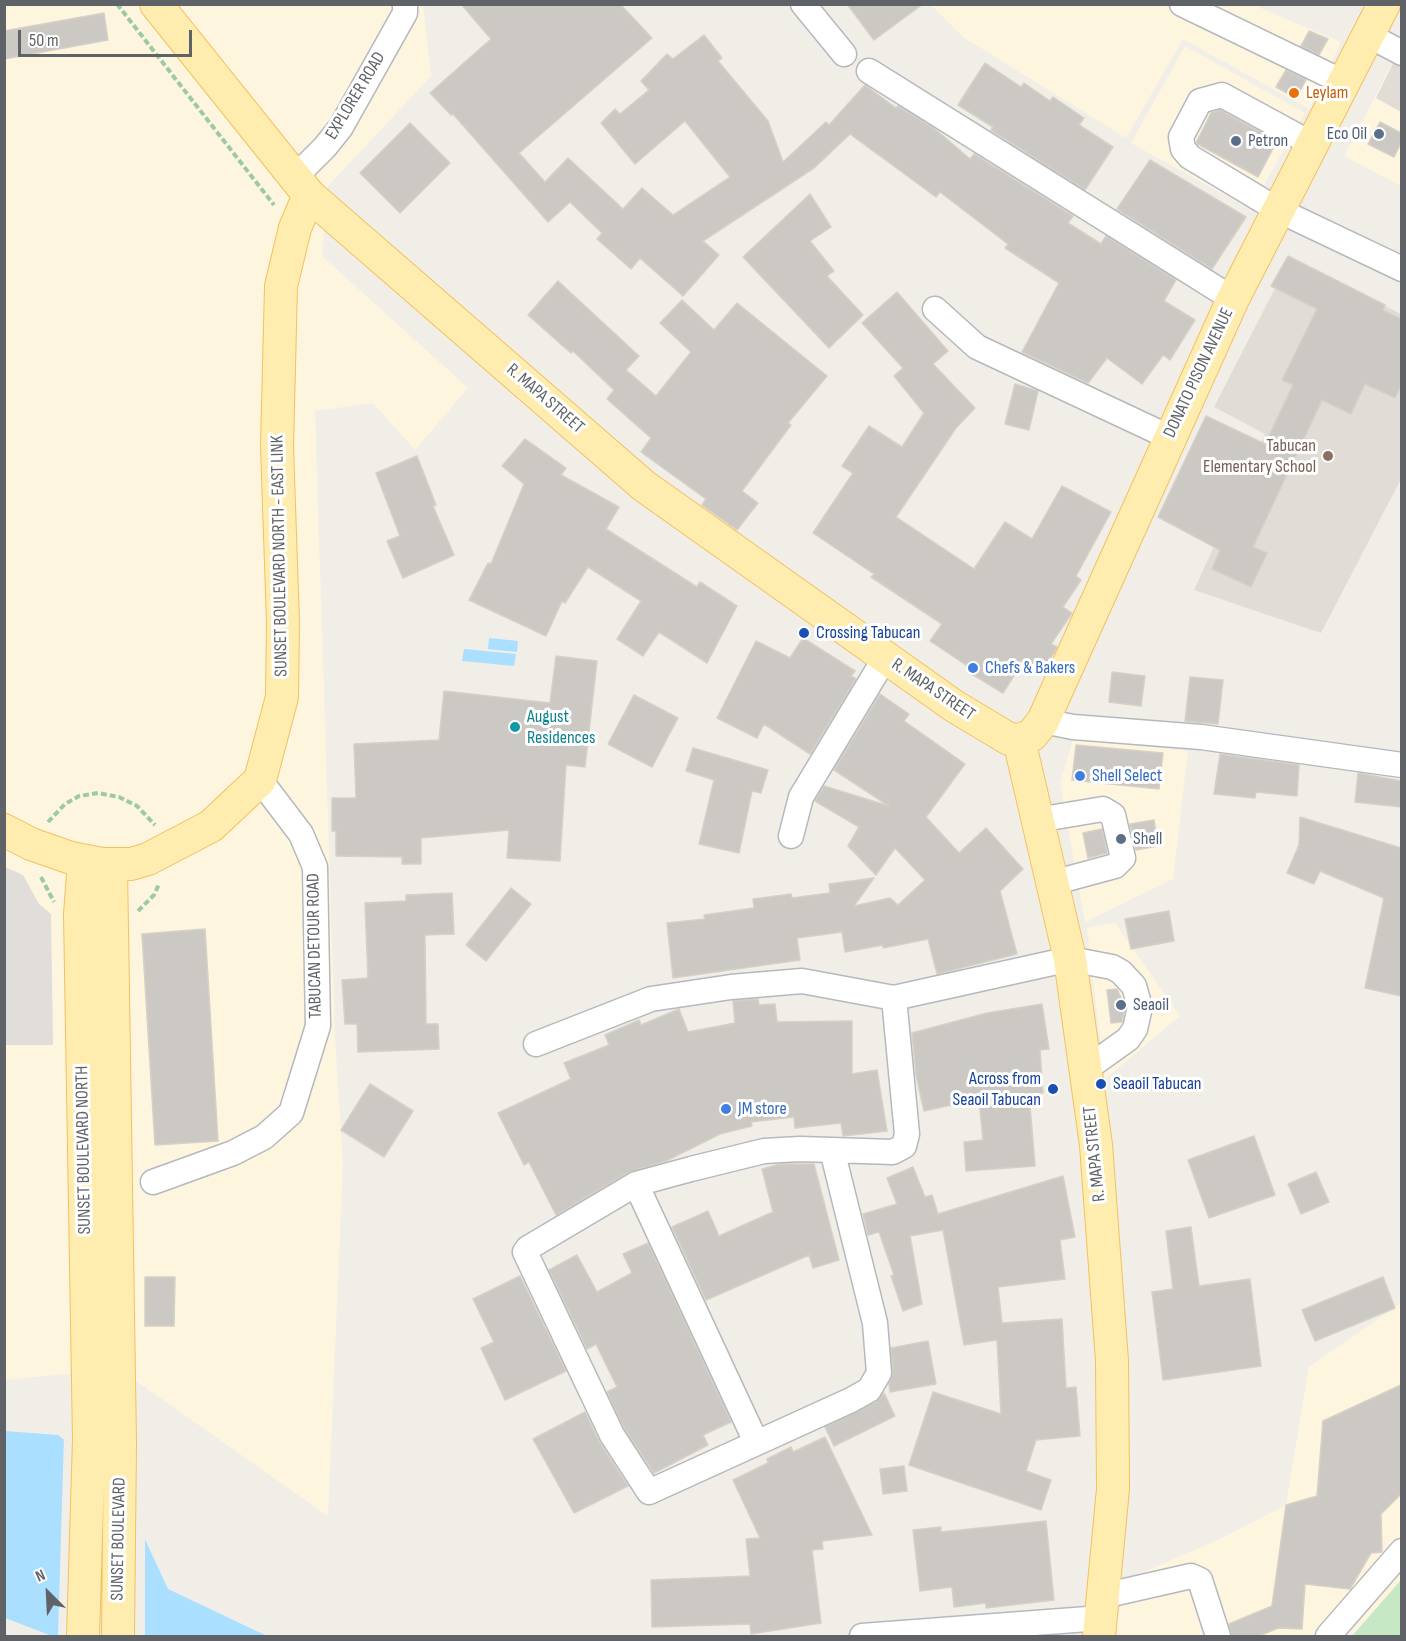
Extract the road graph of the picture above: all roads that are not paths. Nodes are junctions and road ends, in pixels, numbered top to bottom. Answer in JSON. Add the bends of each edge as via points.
{"nodes":[{"id":1,"x":156,"y":4,"type":"edge"},
{"id":2,"x":405,"y":4,"type":"edge"},
{"id":3,"x":803,"y":4,"type":"edge"},
{"id":4,"x":1182,"y":4,"type":"edge"},
{"id":5,"x":1384,"y":4,"type":"edge"},
{"id":6,"x":1368,"y":35,"type":"junction"},
{"id":7,"x":1401,"y":53,"type":"edge"},
{"id":8,"x":844,"y":54,"type":"dead end"},
{"id":9,"x":869,"y":72,"type":"dead end"},
{"id":10,"x":1343,"y":82,"type":"junction"},
{"id":11,"x":1312,"y":144,"type":"junction"},
{"id":12,"x":301,"y":187,"type":"junction"},
{"id":13,"x":1278,"y":210,"type":"junction"},
{"id":14,"x":1401,"y":269,"type":"edge"},
{"id":15,"x":1233,"y":299,"type":"junction"},
{"id":16,"x":934,"y":309,"type":"dead end"},
{"id":17,"x":1169,"y":437,"type":"junction"},
{"id":18,"x":885,"y":658,"type":"junction"},
{"id":19,"x":1043,"y":721,"type":"junction"},
{"id":20,"x":1019,"y":740,"type":"junction"},
{"id":21,"x":1401,"y":765,"type":"edge"},
{"id":22,"x":260,"y":780,"type":"junction"},
{"id":23,"x":1037,"y":820,"type":"junction"},
{"id":24,"x":26,"y":835,"type":"edge"},
{"id":25,"x":791,"y":836,"type":"dead end"},
{"id":26,"x":98,"y":863,"type":"junction"},
{"id":27,"x":1052,"y":883,"type":"junction"},
{"id":28,"x":1070,"y":959,"type":"junction"},
{"id":29,"x":894,"y":998,"type":"junction"},
{"id":30,"x":536,"y":1044,"type":"dead end"},
{"id":31,"x":1086,"y":1069,"type":"junction"},
{"id":32,"x":832,"y":1150,"type":"junction"},
{"id":33,"x":153,"y":1182,"type":"dead end"},
{"id":34,"x":636,"y":1184,"type":"junction"},
{"id":35,"x":89,"y":1439,"type":"joint"},
{"id":36,"x":120,"y":1442,"type":"joint"},
{"id":37,"x":756,"y":1442,"type":"junction"},
{"id":38,"x":1401,"y":1551,"type":"edge"},
{"id":39,"x":1101,"y":1617,"type":"edge"},
{"id":40,"x":83,"y":1636,"type":"edge"},
{"id":41,"x":118,"y":1636,"type":"edge"},
{"id":42,"x":862,"y":1636,"type":"edge"},
{"id":43,"x":1218,"y":1636,"type":"edge"},
{"id":44,"x":1328,"y":1636,"type":"edge"}],
"edges":[{"from":1,"to":12,"type":"main road","name":"R. MAPA STREET"},
{"from":2,"to":12,"type":"street","name":"EXPLORER ROAD","via":[[405,13],[341,127]]},
{"from":3,"to":8,"type":"street"},
{"from":4,"to":10,"type":"street"},
{"from":5,"to":6,"type":"main road","name":"DONATO PISON AVENUE"},
{"from":6,"to":7,"type":"street"},
{"from":6,"to":10,"type":"main road","name":"DONATO PISON AVENUE"},
{"from":9,"to":15,"type":"street"},
{"from":10,"to":11,"type":"main road","name":"DONATO PISON AVENUE"},
{"from":11,"to":13,"type":"main road","name":"DONATO PISON AVENUE"},
{"from":11,"to":13,"type":"street","via":[[1222,95],[1200,100],[1181,137],[1184,149],[1190,157]]},
{"from":12,"to":18,"type":"main road","name":"R. MAPA STREET","via":[[644,486]]},
{"from":12,"to":22,"type":"main road","name":"SUNSET BOULEVARD NORTH - EAST LINK","via":[[281,286],[277,447],[282,697]]},
{"from":13,"to":14,"type":"street"},
{"from":13,"to":15,"type":"main road","name":"DONATO PISON AVENUE"},
{"from":15,"to":17,"type":"main road","name":"DONATO PISON AVENUE"},
{"from":16,"to":17,"type":"street","via":[[976,347]]},
{"from":17,"to":19,"type":"main road","name":"DONATO PISON AVENUE"},
{"from":18,"to":20,"type":"main road","name":"R. MAPA STREET","via":[[1009,740]]},
{"from":18,"to":25,"type":"street","via":[[801,797]]},
{"from":19,"to":20,"type":"main road","name":"DONATO PISON AVENUE","via":[[1032,735]]},
{"from":19,"to":21,"type":"street","via":[[1201,737]]},
{"from":20,"to":23,"type":"main road","name":"R. MAPA STREET"},
{"from":22,"to":26,"type":"main road","via":[[211,826],[154,870],[131,864]]},
{"from":22,"to":33,"type":"street","name":"TABUCAN DETOUR ROAD","via":[[301,834],[315,867],[318,1026],[291,1113],[264,1137],[198,1167]]},
{"from":23,"to":27,"type":"main road","name":"R. MAPA STREET"},
{"from":23,"to":27,"type":"street","via":[[1103,809],[1113,814],[1124,858],[1114,866]]},
{"from":24,"to":26,"type":"main road"},
{"from":26,"to":35,"type":"main road","name":"SUNSET BOULEVARD NORTH","via":[[80,924]]},
{"from":26,"to":36,"type":"main road","name":"SUNSET BOULEVARD NORTH"},
{"from":27,"to":28,"type":"main road","name":"R. MAPA STREET"},
{"from":28,"to":29,"type":"street"},
{"from":28,"to":31,"type":"main road","name":"R. MAPA STREET"},
{"from":28,"to":31,"type":"street","via":[[1121,972],[1134,987],[1140,1007],[1135,1029],[1128,1039]]},
{"from":29,"to":30,"type":"street","via":[[802,981],[731,987],[651,999]]},
{"from":29,"to":32,"type":"street","via":[[907,1134],[904,1146],[893,1152]]},
{"from":31,"to":39,"type":"main road","name":"R. MAPA STREET","via":[[1096,1145],[1112,1361],[1113,1489]]},
{"from":32,"to":34,"type":"street","via":[[764,1151]]},
{"from":32,"to":37,"type":"street","via":[[875,1323],[879,1373],[869,1390]]},
{"from":34,"to":37,"type":"street"},
{"from":34,"to":37,"type":"street","via":[[528,1248],[526,1259],[612,1435],[649,1492]]},
{"from":35,"to":40,"type":"main road","name":"SUNSET BOULEVARD"},
{"from":36,"to":41,"type":"main road","name":"SUNSET BOULEVARD"},
{"from":38,"to":44,"type":"street"},
{"from":39,"to":42,"type":"street"},
{"from":39,"to":43,"type":"street","via":[[1191,1576],[1200,1580]]}]}
